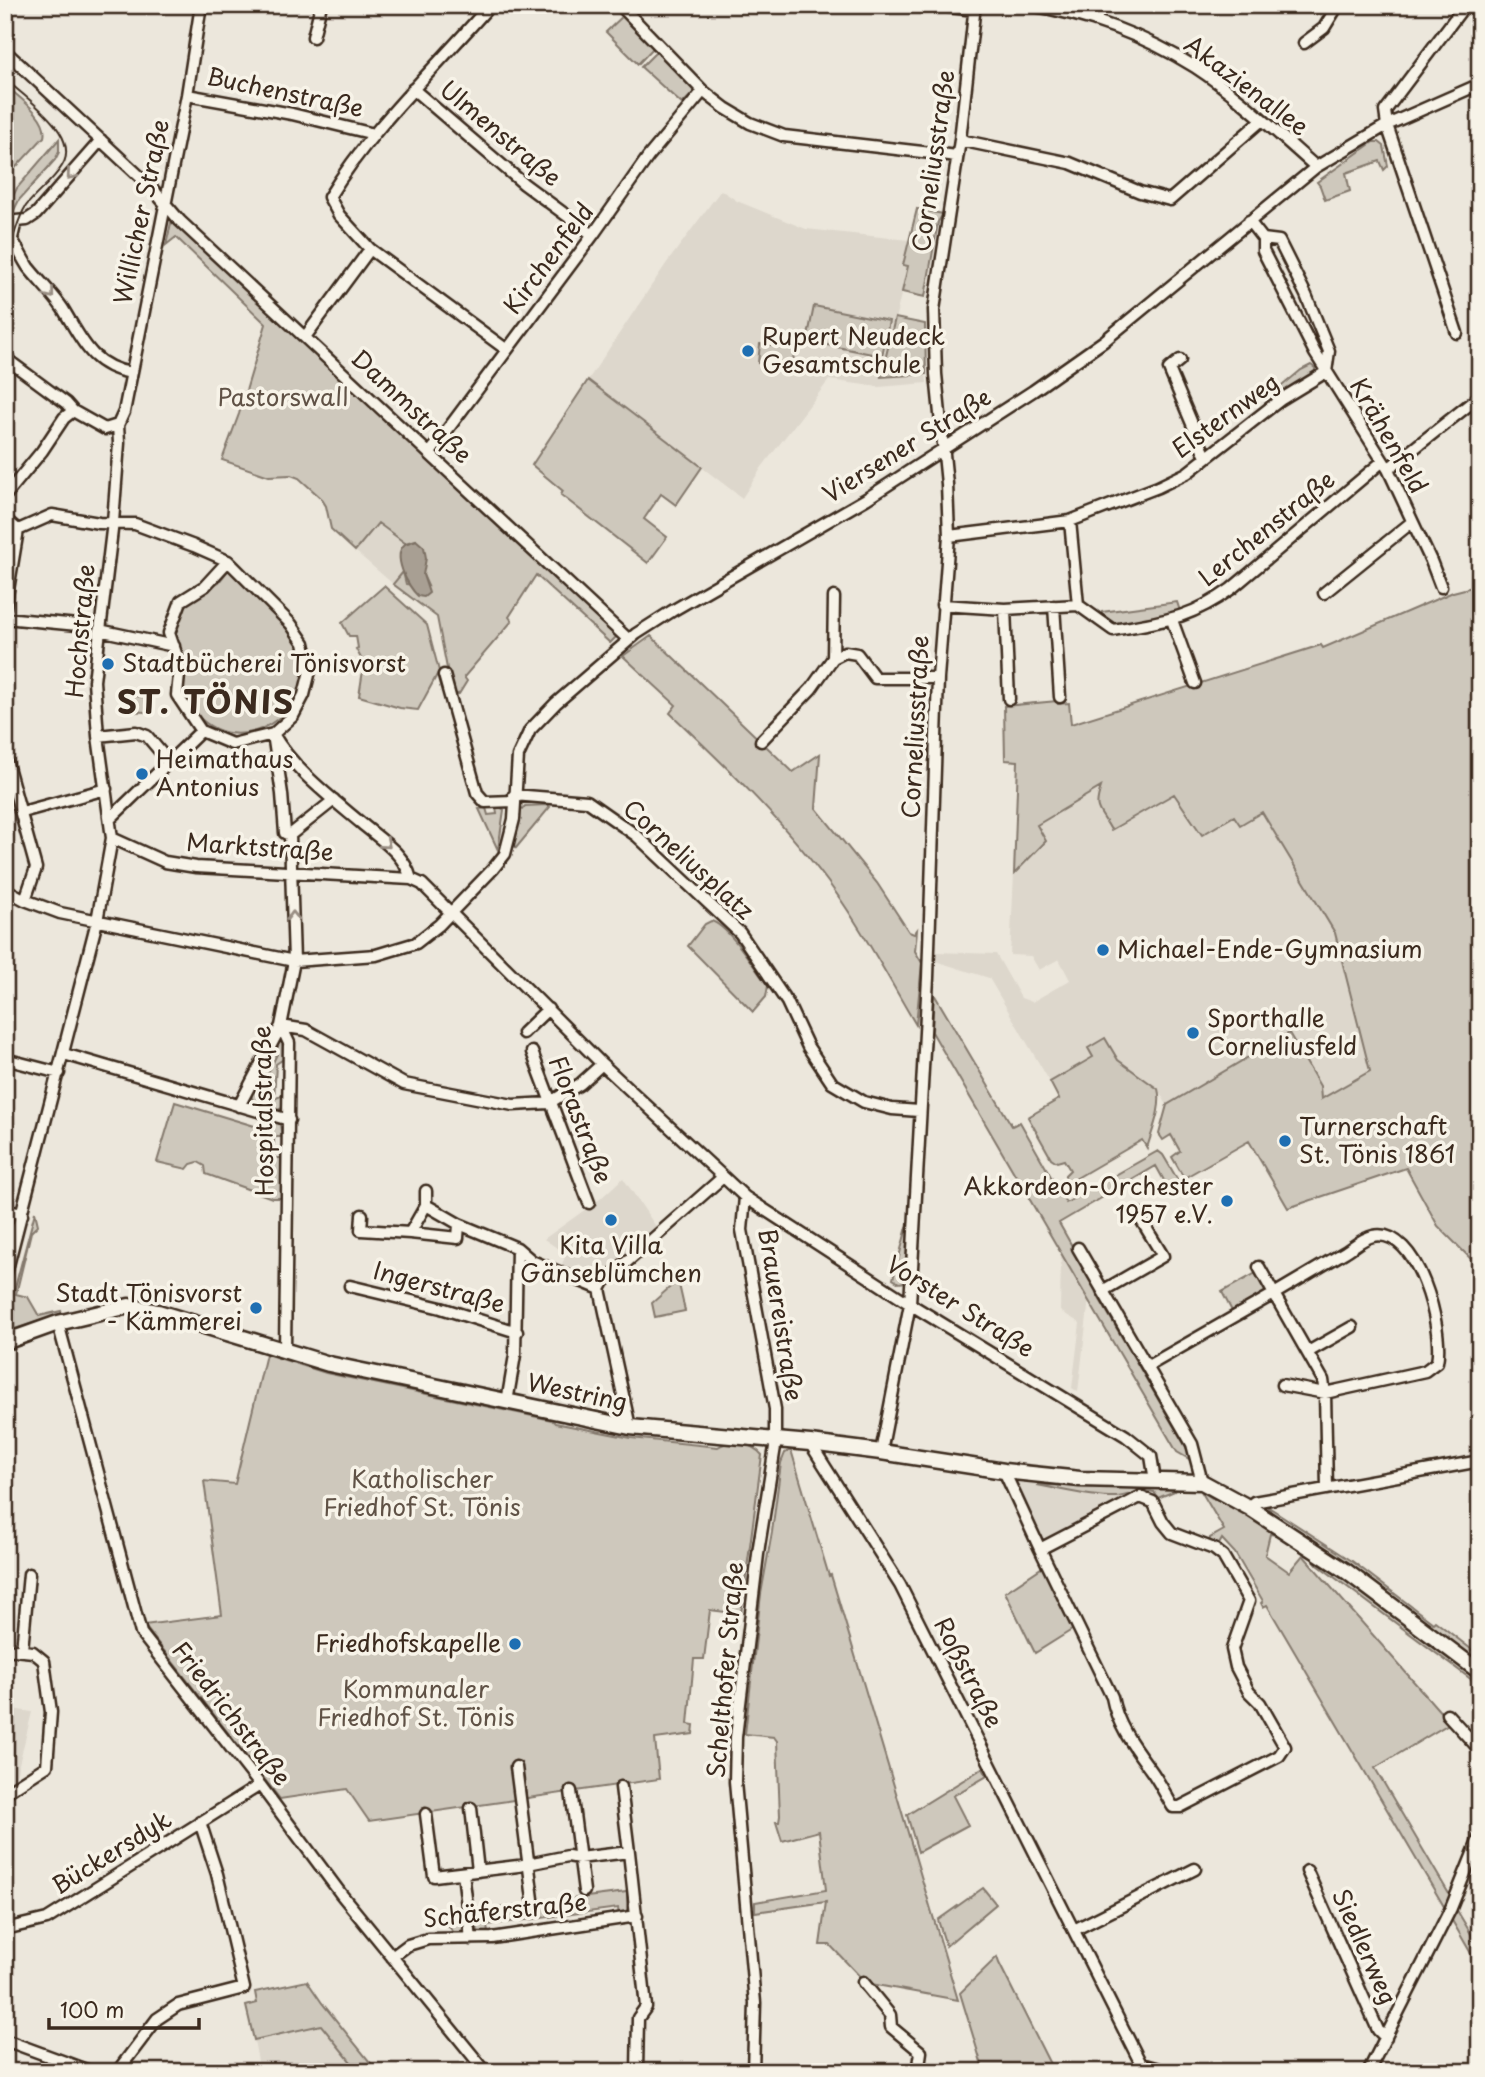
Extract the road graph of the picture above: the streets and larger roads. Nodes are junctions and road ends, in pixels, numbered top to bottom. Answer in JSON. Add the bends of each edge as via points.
{"nodes":[{"id":1,"x":201,"y":5,"type":"edge"},
{"id":2,"x":490,"y":5,"type":"edge"},
{"id":3,"x":620,"y":5,"type":"edge"},
{"id":4,"x":935,"y":5,"type":"edge"},
{"id":5,"x":1029,"y":5,"type":"edge"},
{"id":6,"x":1102,"y":5,"type":"edge"},
{"id":7,"x":1338,"y":5,"type":"edge"},
{"id":8,"x":1465,"y":5,"type":"edge"},
{"id":9,"x":318,"y":7,"type":"edge"},
{"id":10,"x":974,"y":8,"type":"edge"},
{"id":11,"x":1095,"y":21,"type":"junction"},
{"id":12,"x":313,"y":37,"type":"dead end"},
{"id":13,"x":1304,"y":43,"type":"dead end"},
{"id":14,"x":5,"y":51,"type":"edge"},
{"id":15,"x":1480,"y":84,"type":"edge"},
{"id":16,"x":413,"y":89,"type":"junction"},
{"id":17,"x":703,"y":91,"type":"junction"},
{"id":18,"x":187,"y":94,"type":"junction"},
{"id":19,"x":1262,"y":120,"type":"junction"},
{"id":20,"x":1387,"y":125,"type":"junction"},
{"id":21,"x":374,"y":134,"type":"junction"},
{"id":22,"x":101,"y":140,"type":"junction"},
{"id":23,"x":960,"y":140,"type":"junction"},
{"id":24,"x":957,"y":156,"type":"junction"},
{"id":25,"x":1316,"y":167,"type":"junction"},
{"id":26,"x":165,"y":204,"type":"junction"},
{"id":27,"x":1249,"y":221,"type":"junction"},
{"id":28,"x":9,"y":234,"type":"edge"},
{"id":29,"x":593,"y":236,"type":"junction"},
{"id":30,"x":1263,"y":239,"type":"junction"},
{"id":31,"x":370,"y":249,"type":"junction"},
{"id":32,"x":6,"y":251,"type":"edge"},
{"id":33,"x":23,"y":259,"type":"junction"},
{"id":34,"x":1457,"y":333,"type":"dead end"},
{"id":35,"x":305,"y":337,"type":"junction"},
{"id":36,"x":507,"y":350,"type":"junction"},
{"id":37,"x":5,"y":358,"type":"edge"},
{"id":38,"x":1180,"y":359,"type":"dead end"},
{"id":39,"x":1326,"y":372,"type":"junction"},
{"id":40,"x":131,"y":373,"type":"junction"},
{"id":41,"x":1480,"y":396,"type":"edge"},
{"id":42,"x":73,"y":411,"type":"junction"},
{"id":43,"x":118,"y":425,"type":"junction"},
{"id":44,"x":944,"y":448,"type":"junction"},
{"id":45,"x":430,"y":453,"type":"junction"},
{"id":46,"x":1206,"y":457,"type":"junction"},
{"id":47,"x":1385,"y":465,"type":"junction"},
{"id":48,"x":5,"y":496,"type":"edge"},
{"id":49,"x":5,"y":519,"type":"edge"},
{"id":50,"x":1070,"y":521,"type":"junction"},
{"id":51,"x":1412,"y":522,"type":"junction"},
{"id":52,"x":113,"y":523,"type":"junction"},
{"id":53,"x":18,"y":530,"type":"junction"},
{"id":54,"x":949,"y":536,"type":"junction"},
{"id":55,"x":228,"y":561,"type":"junction"},
{"id":56,"x":1441,"y":587,"type":"dead end"},
{"id":57,"x":1324,"y":593,"type":"dead end"},
{"id":58,"x":834,"y":597,"type":"dead end"},
{"id":59,"x":943,"y":605,"type":"junction"},
{"id":60,"x":1078,"y":605,"type":"junction"},
{"id":61,"x":1054,"y":606,"type":"junction"},
{"id":62,"x":5,"y":608,"type":"edge"},
{"id":63,"x":1005,"y":609,"type":"junction"},
{"id":64,"x":5,"y":618,"type":"edge"},
{"id":65,"x":1172,"y":620,"type":"junction"},
{"id":66,"x":95,"y":627,"type":"junction"},
{"id":67,"x":629,"y":640,"type":"junction"},
{"id":68,"x":174,"y":646,"type":"junction"},
{"id":69,"x":833,"y":657,"type":"junction"},
{"id":70,"x":444,"y":675,"type":"dead end"},
{"id":71,"x":938,"y":678,"type":"junction"},
{"id":72,"x":1195,"y":683,"type":"dead end"},
{"id":73,"x":1060,"y":697,"type":"dead end"},
{"id":74,"x":1009,"y":699,"type":"dead end"},
{"id":75,"x":201,"y":731,"type":"junction"},
{"id":76,"x":273,"y":734,"type":"junction"},
{"id":77,"x":97,"y":736,"type":"junction"},
{"id":78,"x":761,"y":741,"type":"dead end"},
{"id":79,"x":5,"y":756,"type":"edge"},
{"id":80,"x":169,"y":762,"type":"junction"},
{"id":81,"x":106,"y":789,"type":"junction"},
{"id":82,"x":514,"y":798,"type":"junction"},
{"id":83,"x":334,"y":800,"type":"junction"},
{"id":84,"x":22,"y":812,"type":"junction"},
{"id":85,"x":111,"y":818,"type":"junction"},
{"id":86,"x":290,"y":835,"type":"junction"},
{"id":87,"x":112,"y":838,"type":"junction"},
{"id":88,"x":292,"y":871,"type":"junction"},
{"id":89,"x":411,"y":879,"type":"junction"},
{"id":90,"x":5,"y":889,"type":"edge"},
{"id":91,"x":25,"y":900,"type":"junction"},
{"id":92,"x":451,"y":913,"type":"junction"},
{"id":93,"x":97,"y":922,"type":"junction"},
{"id":94,"x":294,"y":961,"type":"junction"},
{"id":95,"x":548,"y":1009,"type":"junction"},
{"id":96,"x":281,"y":1026,"type":"junction"},
{"id":97,"x":523,"y":1033,"type":"dead end"},
{"id":98,"x":532,"y":1052,"type":"dead end"},
{"id":99,"x":64,"y":1054,"type":"junction"},
{"id":100,"x":5,"y":1059,"type":"edge"},
{"id":101,"x":602,"y":1064,"type":"junction"},
{"id":102,"x":59,"y":1073,"type":"junction"},
{"id":103,"x":549,"y":1103,"type":"junction"},
{"id":104,"x":239,"y":1106,"type":"junction"},
{"id":105,"x":919,"y":1111,"type":"junction"},
{"id":106,"x":289,"y":1120,"type":"junction"},
{"id":107,"x":723,"y":1177,"type":"junction"},
{"id":108,"x":426,"y":1191,"type":"dead end"},
{"id":109,"x":745,"y":1197,"type":"junction"},
{"id":110,"x":589,"y":1203,"type":"dead end"},
{"id":111,"x":425,"y":1205,"type":"junction"},
{"id":112,"x":5,"y":1209,"type":"edge"},
{"id":113,"x":1137,"y":1213,"type":"dead end"},
{"id":114,"x":22,"y":1215,"type":"junction"},
{"id":115,"x":362,"y":1215,"type":"dead end"},
{"id":116,"x":459,"y":1224,"type":"junction"},
{"id":117,"x":410,"y":1233,"type":"junction"},
{"id":118,"x":517,"y":1248,"type":"junction"},
{"id":119,"x":1079,"y":1248,"type":"dead end"},
{"id":120,"x":1259,"y":1267,"type":"dead end"},
{"id":121,"x":5,"y":1277,"type":"edge"},
{"id":122,"x":350,"y":1286,"type":"dead end"},
{"id":123,"x":600,"y":1289,"type":"junction"},
{"id":124,"x":1104,"y":1290,"type":"junction"},
{"id":125,"x":1275,"y":1294,"type":"junction"},
{"id":126,"x":911,"y":1304,"type":"junction"},
{"id":127,"x":58,"y":1323,"type":"junction"},
{"id":128,"x":1352,"y":1327,"type":"dead end"},
{"id":129,"x":517,"y":1332,"type":"junction"},
{"id":130,"x":5,"y":1342,"type":"edge"},
{"id":131,"x":285,"y":1351,"type":"junction"},
{"id":132,"x":1308,"y":1352,"type":"junction"},
{"id":133,"x":1148,"y":1366,"type":"junction"},
{"id":134,"x":1282,"y":1385,"type":"dead end"},
{"id":135,"x":1325,"y":1393,"type":"junction"},
{"id":136,"x":508,"y":1402,"type":"junction"},
{"id":137,"x":630,"y":1427,"type":"junction"},
{"id":138,"x":775,"y":1440,"type":"junction"},
{"id":139,"x":810,"y":1443,"type":"junction"},
{"id":140,"x":881,"y":1452,"type":"junction"},
{"id":141,"x":1480,"y":1461,"type":"edge"},
{"id":142,"x":1004,"y":1471,"type":"junction"},
{"id":143,"x":1155,"y":1481,"type":"junction"},
{"id":144,"x":1202,"y":1482,"type":"junction"},
{"id":145,"x":1327,"y":1489,"type":"junction"},
{"id":146,"x":1248,"y":1507,"type":"junction"},
{"id":147,"x":1040,"y":1549,"type":"junction"},
{"id":148,"x":29,"y":1574,"type":"dead end"},
{"id":149,"x":5,"y":1649,"type":"edge"},
{"id":150,"x":22,"y":1650,"type":"junction"},
{"id":151,"x":1480,"y":1672,"type":"edge"},
{"id":152,"x":1447,"y":1714,"type":"dead end"},
{"id":153,"x":1480,"y":1751,"type":"edge"},
{"id":154,"x":516,"y":1767,"type":"dead end"},
{"id":155,"x":260,"y":1784,"type":"junction"},
{"id":156,"x":621,"y":1787,"type":"dead end"},
{"id":157,"x":571,"y":1791,"type":"dead end"},
{"id":158,"x":5,"y":1793,"type":"edge"},
{"id":159,"x":471,"y":1808,"type":"dead end"},
{"id":160,"x":426,"y":1814,"type":"dead end"},
{"id":161,"x":200,"y":1822,"type":"junction"},
{"id":162,"x":1480,"y":1836,"type":"edge"},
{"id":163,"x":629,"y":1852,"type":"junction"},
{"id":164,"x":579,"y":1858,"type":"junction"},
{"id":165,"x":528,"y":1863,"type":"junction"},
{"id":166,"x":1195,"y":1869,"type":"dead end"},
{"id":167,"x":478,"y":1871,"type":"junction"},
{"id":168,"x":1307,"y":1871,"type":"dead end"},
{"id":169,"x":463,"y":1873,"type":"junction"},
{"id":170,"x":584,"y":1891,"type":"dead end"},
{"id":171,"x":533,"y":1899,"type":"dead end"},
{"id":172,"x":637,"y":1916,"type":"junction"},
{"id":173,"x":5,"y":1930,"type":"edge"},
{"id":174,"x":1074,"y":1930,"type":"junction"},
{"id":175,"x":471,"y":1939,"type":"junction"},
{"id":176,"x":392,"y":1957,"type":"junction"},
{"id":177,"x":863,"y":1982,"type":"dead end"},
{"id":178,"x":1385,"y":2038,"type":"junction"},
{"id":179,"x":5,"y":2040,"type":"edge"},
{"id":180,"x":1143,"y":2068,"type":"edge"},
{"id":181,"x":92,"y":2072,"type":"edge"},
{"id":182,"x":117,"y":2072,"type":"edge"},
{"id":183,"x":486,"y":2072,"type":"edge"},
{"id":184,"x":637,"y":2072,"type":"edge"},
{"id":185,"x":753,"y":2072,"type":"edge"},
{"id":186,"x":918,"y":2072,"type":"edge"},
{"id":187,"x":1170,"y":2072,"type":"edge"},
{"id":188,"x":1368,"y":2072,"type":"edge"}],
"edges":[{"from":1,"to":18,"type":"street","name":"Willicher Straße"},
{"from":2,"to":16,"type":"street","name":"Buchenstraße"},
{"from":3,"to":17,"type":"street"},
{"from":4,"to":10,"type":"street"},
{"from":5,"to":11,"type":"street","name":"Akazienallee"},
{"from":6,"to":11,"type":"street"},
{"from":7,"to":13,"type":"street","via":[[1325,27]]},
{"from":8,"to":20,"type":"street","via":[[1385,111]]},
{"from":9,"to":12,"type":"street"},
{"from":10,"to":23,"type":"street","name":"Corneliusstraße"},
{"from":11,"to":19,"type":"street","name":"Akazienallee","via":[[1141,38],[1195,67]]},
{"from":14,"to":22,"type":"street","name":"Dammstraße"},
{"from":15,"to":20,"type":"street","name":"Viersener Straße"},
{"from":16,"to":21,"type":"street","name":"Buchenstraße"},
{"from":16,"to":29,"type":"street","name":"Ulmenstraße"},
{"from":17,"to":24,"type":"street","via":[[750,123],[784,136]]},
{"from":17,"to":29,"type":"street","name":"Kirchenfeld","via":[[648,157]]},
{"from":18,"to":21,"type":"street","name":"Buchenstraße"},
{"from":18,"to":26,"type":"street","name":"Willicher Straße"},
{"from":19,"to":23,"type":"street","via":[[1170,200],[1070,163]]},
{"from":19,"to":25,"type":"street","name":"Akazienallee"},
{"from":20,"to":25,"type":"street","name":"Viersener Straße"},
{"from":20,"to":34,"type":"street"},
{"from":21,"to":31,"type":"street","name":"Buchenstraße","via":[[329,197]]},
{"from":22,"to":26,"type":"street","name":"Dammstraße"},
{"from":22,"to":28,"type":"street","one_way":true,"via":[[36,214],[16,221]]},
{"from":23,"to":24,"type":"street","name":"Corneliusstraße"},
{"from":24,"to":44,"type":"street","name":"Corneliusstraße","via":[[933,310]]},
{"from":25,"to":27,"type":"street","name":"Viersener Straße"},
{"from":26,"to":35,"type":"street","name":"Dammstraße"},
{"from":26,"to":40,"type":"street","name":"Willicher Straße"},
{"from":27,"to":30,"type":"street","name":"Krähenfeld"},
{"from":27,"to":44,"type":"street","name":"Viersener Straße","via":[[1104,341]]},
{"from":28,"to":32,"type":"street"},
{"from":28,"to":33,"type":"street"},
{"from":29,"to":36,"type":"street","name":"Kirchenfeld"},
{"from":30,"to":39,"type":"street","name":"Krähenfeld","via":[[1263,251]]},
{"from":30,"to":39,"type":"street","name":"Krähenfeld","via":[[1279,241],[1306,295],[1329,351]]},
{"from":31,"to":35,"type":"street"},
{"from":31,"to":36,"type":"street"},
{"from":32,"to":33,"type":"street","via":[[14,249]]},
{"from":33,"to":40,"type":"street","one_way":true,"via":[[98,360]]},
{"from":35,"to":45,"type":"street","name":"Dammstraße"},
{"from":36,"to":45,"type":"street","name":"Kirchenfeld"},
{"from":37,"to":42,"type":"street"},
{"from":38,"to":46,"type":"street","via":[[1169,369]]},
{"from":39,"to":46,"type":"street","name":"Elsternweg","via":[[1280,400]]},
{"from":39,"to":47,"type":"street","name":"Krähenfeld"},
{"from":40,"to":43,"type":"street","name":"Willicher Straße"},
{"from":41,"to":47,"type":"street","name":"Lerchenstraße"},
{"from":42,"to":43,"type":"street","via":[[105,429]]},
{"from":42,"to":48,"type":"street"},
{"from":43,"to":52,"type":"street","name":"Hochstraße"},
{"from":44,"to":54,"type":"street","name":"Corneliusstraße"},
{"from":44,"to":67,"type":"street","name":"Viersener Straße"},
{"from":45,"to":67,"type":"street","name":"Dammstraße"},
{"from":46,"to":50,"type":"street","name":"Elsternweg","via":[[1158,487]]},
{"from":47,"to":51,"type":"street","name":"Krähenfeld"},
{"from":47,"to":65,"type":"street","name":"Lerchenstraße","via":[[1212,603]]},
{"from":49,"to":53,"type":"street"},
{"from":50,"to":54,"type":"street","name":"Elsternweg"},
{"from":50,"to":60,"type":"street"},
{"from":51,"to":56,"type":"street","name":"Krähenfeld"},
{"from":51,"to":57,"type":"street","name":"Krähenfeld"},
{"from":52,"to":53,"type":"street","via":[[52,514]]},
{"from":52,"to":55,"type":"street","via":[[135,524]]},
{"from":52,"to":66,"type":"street","name":"Hochstraße"},
{"from":53,"to":62,"type":"street"},
{"from":54,"to":59,"type":"street","name":"Corneliusstraße"},
{"from":55,"to":68,"type":"street","via":[[205,586],[181,601],[169,633]]},
{"from":55,"to":76,"type":"street","via":[[304,643],[310,671],[304,695],[293,716]]},
{"from":58,"to":69,"type":"street"},
{"from":59,"to":63,"type":"street"},
{"from":59,"to":71,"type":"street","name":"Corneliusstraße"},
{"from":60,"to":61,"type":"street"},
{"from":60,"to":65,"type":"street","name":"Lerchenstraße","via":[[1112,630]]},
{"from":61,"to":63,"type":"street"},
{"from":61,"to":73,"type":"street"},
{"from":63,"to":74,"type":"street"},
{"from":64,"to":66,"type":"street"},
{"from":65,"to":72,"type":"street"},
{"from":66,"to":68,"type":"street"},
{"from":66,"to":77,"type":"street","name":"Hochstraße"},
{"from":67,"to":82,"type":"street","name":"Viersener Straße","via":[[530,730],[517,756]]},
{"from":68,"to":75,"type":"street","via":[[180,665],[177,695]]},
{"from":69,"to":71,"type":"street","via":[[857,654],[875,678]]},
{"from":69,"to":78,"type":"street","via":[[811,689]]},
{"from":70,"to":82,"type":"street","via":[[477,793],[485,802]]},
{"from":71,"to":105,"type":"street","name":"Corneliusstraße"},
{"from":75,"to":76,"type":"street","via":[[232,744]]},
{"from":75,"to":80,"type":"street"},
{"from":76,"to":83,"type":"street","via":[[283,751]]},
{"from":76,"to":86,"type":"street","name":"Hospitalstraße","via":[[285,833]]},
{"from":77,"to":80,"type":"street","via":[[136,732],[147,736]]},
{"from":77,"to":81,"type":"street","name":"Hochstraße"},
{"from":79,"to":84,"type":"street"},
{"from":80,"to":85,"type":"street"},
{"from":81,"to":84,"type":"street"},
{"from":81,"to":85,"type":"street","name":"Hochstraße"},
{"from":82,"to":92,"type":"street","name":"Viersener Straße","via":[[512,834],[505,854]]},
{"from":82,"to":105,"type":"street","name":"Corneliusplatz","via":[[587,801],[637,836],[740,933],[788,1002],[808,1047],[832,1083],[864,1102]]},
{"from":83,"to":86,"type":"street"},
{"from":83,"to":89,"type":"street","one_way":true,"via":[[398,854]]},
{"from":84,"to":91,"type":"street","via":[[36,868]]},
{"from":85,"to":87,"type":"street","name":"Hochstraße"},
{"from":86,"to":88,"type":"street","name":"Hospitalstraße"},
{"from":87,"to":88,"type":"street","name":"Marktstraße","via":[[165,863]]},
{"from":87,"to":93,"type":"street","name":"Hochstraße"},
{"from":88,"to":89,"type":"street","name":"Marktstraße"},
{"from":94,"to":88,"type":"street","name":"Hospitalstraße","one_way":true},
{"from":89,"to":92,"type":"street","name":"Vorster Straße"},
{"from":90,"to":91,"type":"street","name":"Viersener Straße"},
{"from":91,"to":93,"type":"street","name":"Viersener Straße"},
{"from":92,"to":94,"type":"street","name":"Viersener Straße","via":[[416,943],[376,955]]},
{"from":92,"to":95,"type":"street","name":"Vorster Straße"},
{"from":93,"to":94,"type":"street","name":"Viersener Straße"},
{"from":93,"to":99,"type":"street","name":"Hochstraße"},
{"from":94,"to":96,"type":"street","name":"Hospitalstraße"},
{"from":95,"to":97,"type":"street","name":"Florastraße"},
{"from":95,"to":101,"type":"street","name":"Vorster Straße"},
{"from":96,"to":103,"type":"street","via":[[306,1031],[404,1084],[513,1105]]},
{"from":96,"to":104,"type":"street"},
{"from":96,"to":106,"type":"street","name":"Hospitalstraße","via":[[289,1043]]},
{"from":98,"to":103,"type":"street","name":"Florastraße"},
{"from":99,"to":102,"type":"street","name":"Hochstraße"},
{"from":99,"to":104,"type":"street"},
{"from":100,"to":102,"type":"street"},
{"from":101,"to":103,"type":"street"},
{"from":101,"to":107,"type":"street","name":"Vorster Straße"},
{"from":102,"to":114,"type":"street","name":"Hochstraße"},
{"from":103,"to":110,"type":"street","name":"Florastraße"},
{"from":104,"to":106,"type":"street"},
{"from":105,"to":126,"type":"street","name":"Corneliusstraße"},
{"from":106,"to":131,"type":"street","name":"Hospitalstraße"},
{"from":107,"to":109,"type":"street","name":"Vorster Straße"},
{"from":107,"to":123,"type":"street"},
{"from":108,"to":111,"type":"street","name":"Ingerstraße"},
{"from":109,"to":126,"type":"street","name":"Vorster Straße"},
{"from":109,"to":138,"type":"street","name":"Brauereistraße","via":[[742,1230],[768,1361]]},
{"from":111,"to":116,"type":"street"},
{"from":111,"to":117,"type":"street","name":"Ingerstraße"},
{"from":112,"to":114,"type":"street"},
{"from":113,"to":124,"type":"street","via":[[1163,1256]]},
{"from":114,"to":121,"type":"street","name":"Hochstraße"},
{"from":115,"to":117,"type":"street","name":"Ingerstraße","via":[[361,1230]]},
{"from":116,"to":117,"type":"street","name":"Ingerstraße","via":[[458,1238]]},
{"from":116,"to":118,"type":"street"},
{"from":118,"to":123,"type":"street","via":[[532,1261]]},
{"from":118,"to":129,"type":"street","name":"Ingerstraße"},
{"from":119,"to":124,"type":"street"},
{"from":120,"to":125,"type":"street"},
{"from":122,"to":129,"type":"street","name":"Ingerstraße"},
{"from":123,"to":137,"type":"street"},
{"from":124,"to":133,"type":"street"},
{"from":125,"to":132,"type":"street"},
{"from":125,"to":133,"type":"street"},
{"from":125,"to":135,"type":"street","via":[[1372,1236],[1391,1236],[1404,1246],[1426,1284],[1437,1362],[1425,1371]]},
{"from":126,"to":140,"type":"street","name":"Corneliusstraße"},
{"from":126,"to":143,"type":"street","name":"Vorster Straße","via":[[1126,1436],[1151,1456]]},
{"from":127,"to":130,"type":"street","name":"Westring"},
{"from":127,"to":131,"type":"street","name":"Westring","via":[[129,1306]]},
{"from":127,"to":155,"type":"street","name":"Friedrichstraße","via":[[141,1633]]},
{"from":128,"to":132,"type":"street"},
{"from":129,"to":136,"type":"street","name":"Ingerstraße"},
{"from":131,"to":136,"type":"street","name":"Westring"},
{"from":132,"to":135,"type":"street"},
{"from":133,"to":144,"type":"street","via":[[1192,1444]]},
{"from":134,"to":135,"type":"street"},
{"from":135,"to":145,"type":"street"},
{"from":136,"to":137,"type":"street","name":"Westring"},
{"from":137,"to":138,"type":"street","name":"Westring"},
{"from":138,"to":139,"type":"street","name":"Westring"},
{"from":138,"to":185,"type":"street","name":"Schelthofer Straße","via":[[736,1737],[735,1782],[755,2003]]},
{"from":139,"to":140,"type":"street","name":"Westring"},
{"from":139,"to":174,"type":"street","name":"Roßstraße","via":[[900,1585]]},
{"from":140,"to":142,"type":"street","name":"Westring"},
{"from":141,"to":145,"type":"street"},
{"from":142,"to":143,"type":"street","name":"Westring"},
{"from":142,"to":147,"type":"street"},
{"from":143,"to":144,"type":"street"},
{"from":144,"to":146,"type":"street"},
{"from":145,"to":146,"type":"street","via":[[1254,1502]]},
{"from":146,"to":151,"type":"street","via":[[1346,1571]]},
{"from":147,"to":147,"type":"street","via":[[1140,1497],[1153,1502],[1172,1533],[1223,1556],[1250,1601],[1232,1649],[1236,1667],[1284,1747],[1279,1756],[1172,1807],[1134,1750]]},
{"from":148,"to":150,"type":"street"},
{"from":149,"to":150,"type":"street"},
{"from":150,"to":158,"type":"street","via":[[44,1661],[51,1712],[47,1766]]},
{"from":152,"to":153,"type":"street"},
{"from":154,"to":165,"type":"street"},
{"from":155,"to":161,"type":"street","name":"Bückersdyk"},
{"from":155,"to":176,"type":"street","name":"Friedrichstraße"},
{"from":156,"to":163,"type":"street"},
{"from":157,"to":164,"type":"street"},
{"from":159,"to":167,"type":"street"},
{"from":160,"to":169,"type":"street","via":[[434,1876]]},
{"from":161,"to":173,"type":"street","name":"Bückersdyk","via":[[47,1919]]},
{"from":161,"to":182,"type":"street","name":"Bückersdyk","via":[[244,1988],[178,2005],[157,2019]]},
{"from":162,"to":178,"type":"street","via":[[1451,1908]]},
{"from":163,"to":164,"type":"street"},
{"from":163,"to":172,"type":"street"},
{"from":164,"to":165,"type":"street"},
{"from":164,"to":170,"type":"street"},
{"from":165,"to":167,"type":"street"},
{"from":165,"to":171,"type":"street"},
{"from":166,"to":174,"type":"street"},
{"from":167,"to":169,"type":"street"},
{"from":168,"to":178,"type":"street","name":"Siedlerweg"},
{"from":169,"to":175,"type":"street"},
{"from":172,"to":175,"type":"street","name":"Schäferstraße"},
{"from":172,"to":184,"type":"street","via":[[646,2007],[638,2018]]},
{"from":174,"to":180,"type":"street","name":"Roßstraße"},
{"from":175,"to":176,"type":"street","name":"Schäferstraße","via":[[418,1941]]},
{"from":176,"to":183,"type":"street","name":"Friedrichstraße"},
{"from":177,"to":186,"type":"street","via":[[890,2015],[891,2027],[921,2052]]},
{"from":178,"to":188,"type":"street"},
{"from":179,"to":181,"type":"street"},
{"from":180,"to":187,"type":"street"}]}
